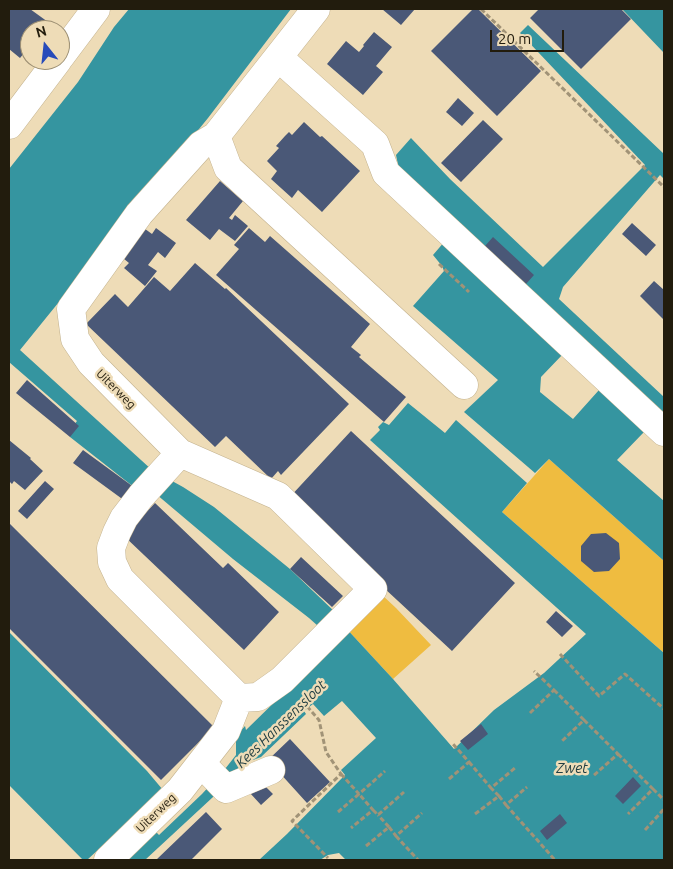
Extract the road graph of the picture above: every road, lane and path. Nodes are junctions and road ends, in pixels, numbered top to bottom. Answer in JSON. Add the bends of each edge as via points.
{"nodes":[{"id":1,"x":96,"y":9,"type":"edge"},
{"id":2,"x":316,"y":9,"type":"edge"},
{"id":3,"x":482,"y":9,"type":"edge"},
{"id":4,"x":70,"y":43,"type":"edge"},
{"id":5,"x":278,"y":57,"type":"junction"},
{"id":6,"x":50,"y":70,"type":"edge"},
{"id":7,"x":9,"y":125,"type":"edge"},
{"id":8,"x":216,"y":136,"type":"junction"},
{"id":9,"x":664,"y":187,"type":"edge"},
{"id":10,"x":439,"y":264,"type":"dead end"},
{"id":11,"x":469,"y":292,"type":"dead end"},
{"id":12,"x":464,"y":385,"type":"dead end"},
{"id":13,"x":664,"y":432,"type":"edge"},
{"id":14,"x":172,"y":462,"type":"junction"},
{"id":15,"x":560,"y":654,"type":"dead end"},
{"id":16,"x":534,"y":671,"type":"dead end"},
{"id":17,"x":324,"y":685,"type":"dead end"},
{"id":18,"x":554,"y":690,"type":"junction"},
{"id":19,"x":239,"y":698,"type":"junction"},
{"id":20,"x":664,"y":709,"type":"edge"},
{"id":21,"x":530,"y":713,"type":"dead end"},
{"id":22,"x":584,"y":720,"type":"junction"},
{"id":23,"x":561,"y":742,"type":"dead end"},
{"id":24,"x":453,"y":744,"type":"dead end"},
{"id":25,"x":618,"y":754,"type":"junction"},
{"id":26,"x":469,"y":762,"type":"junction"},
{"id":27,"x":515,"y":768,"type":"dead end"},
{"id":28,"x":271,"y":770,"type":"dead end"},
{"id":29,"x":385,"y":771,"type":"dead end"},
{"id":30,"x":341,"y":774,"type":"junction"},
{"id":31,"x":213,"y":776,"type":"junction"},
{"id":32,"x":593,"y":776,"type":"dead end"},
{"id":33,"x":449,"y":779,"type":"dead end"},
{"id":34,"x":528,"y":786,"type":"dead end"},
{"id":35,"x":491,"y":788,"type":"junction"},
{"id":36,"x":653,"y":789,"type":"junction"},
{"id":37,"x":404,"y":792,"type":"dead end"},
{"id":38,"x":359,"y":794,"type":"junction"},
{"id":39,"x":499,"y":796,"type":"junction"},
{"id":40,"x":664,"y":800,"type":"edge"},
{"id":41,"x":506,"y":805,"type":"junction"},
{"id":42,"x":664,"y":809,"type":"edge"},
{"id":43,"x":373,"y":810,"type":"junction"},
{"id":44,"x":338,"y":812,"type":"dead end"},
{"id":45,"x":422,"y":813,"type":"dead end"},
{"id":46,"x":378,"y":814,"type":"junction"},
{"id":47,"x":475,"y":814,"type":"dead end"},
{"id":48,"x":628,"y":814,"type":"dead end"},
{"id":49,"x":389,"y":827,"type":"junction"},
{"id":50,"x":351,"y":828,"type":"dead end"},
{"id":51,"x":645,"y":830,"type":"dead end"},
{"id":52,"x":396,"y":836,"type":"junction"},
{"id":53,"x":366,"y":846,"type":"dead end"},
{"id":54,"x":328,"y":858,"type":"dead end"},
{"id":55,"x":108,"y":860,"type":"edge"},
{"id":56,"x":418,"y":860,"type":"edge"},
{"id":57,"x":555,"y":860,"type":"edge"}],
"edges":[{"from":1,"to":4,"type":"street"},
{"from":2,"to":5,"type":"street","name":"Uiterweg"},
{"from":3,"to":9,"type":"path"},
{"from":5,"to":8,"type":"street","name":"Uiterweg"},
{"from":5,"to":13,"type":"street","via":[[375,144],[386,174]]},
{"from":6,"to":7,"type":"street"},
{"from":8,"to":12,"type":"street","via":[[228,168]]},
{"from":8,"to":14,"type":"street","name":"Uiterweg","via":[[201,145],[139,214],[71,309],[75,339]]},
{"from":10,"to":11,"type":"path"},
{"from":14,"to":19,"type":"street","via":[[124,518],[111,548],[112,562],[120,579]]},
{"from":14,"to":19,"type":"street","via":[[278,496],[373,589],[282,680],[258,697]]},
{"from":15,"to":20,"type":"path","via":[[599,696],[624,674]]},
{"from":16,"to":18,"type":"path"},
{"from":17,"to":30,"type":"path","via":[[305,704],[319,720],[326,752]]},
{"from":18,"to":21,"type":"path"},
{"from":18,"to":22,"type":"path"},
{"from":19,"to":31,"type":"street","name":"Uiterweg"},
{"from":22,"to":23,"type":"path"},
{"from":22,"to":25,"type":"path"},
{"from":24,"to":26,"type":"path"},
{"from":25,"to":32,"type":"path"},
{"from":25,"to":36,"type":"path"},
{"from":26,"to":33,"type":"path"},
{"from":26,"to":35,"type":"path"},
{"from":27,"to":35,"type":"path"},
{"from":28,"to":31,"type":"street","name":"Uiterweg"},
{"from":29,"to":38,"type":"path"},
{"from":30,"to":38,"type":"path"},
{"from":30,"to":54,"type":"path","via":[[292,821]]},
{"from":31,"to":55,"type":"street","name":"Uiterweg","via":[[180,790]]},
{"from":34,"to":41,"type":"path"},
{"from":35,"to":39,"type":"path"},
{"from":36,"to":40,"type":"path"},
{"from":36,"to":48,"type":"path"},
{"from":37,"to":46,"type":"path"},
{"from":38,"to":43,"type":"path"},
{"from":38,"to":44,"type":"path"},
{"from":39,"to":41,"type":"path"},
{"from":39,"to":47,"type":"path"},
{"from":41,"to":57,"type":"path"},
{"from":42,"to":51,"type":"path"},
{"from":43,"to":46,"type":"path"},
{"from":43,"to":50,"type":"path"},
{"from":45,"to":52,"type":"path"},
{"from":46,"to":49,"type":"path"},
{"from":49,"to":52,"type":"path"},
{"from":49,"to":53,"type":"path"},
{"from":52,"to":56,"type":"path"}]}
